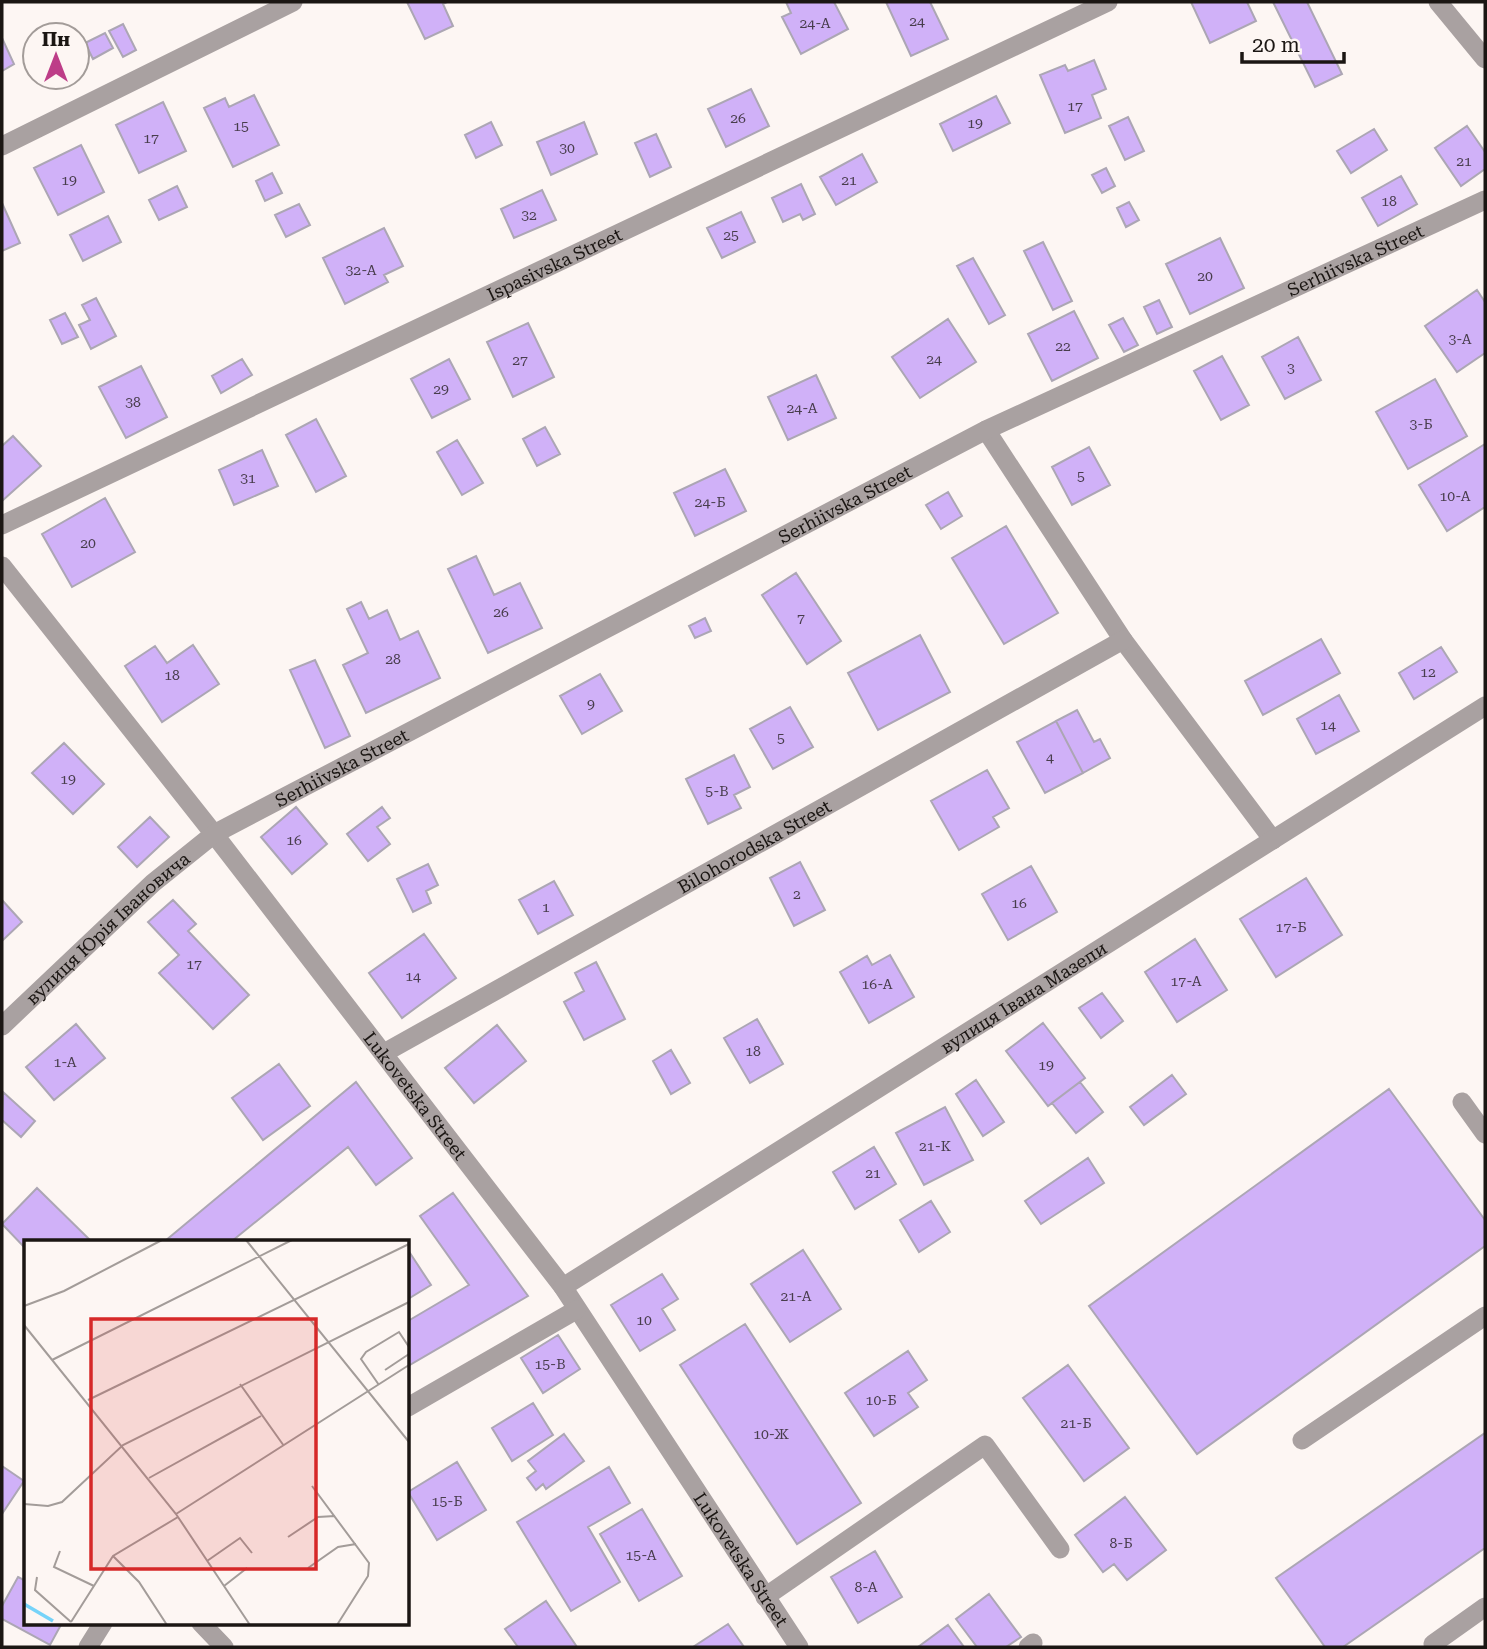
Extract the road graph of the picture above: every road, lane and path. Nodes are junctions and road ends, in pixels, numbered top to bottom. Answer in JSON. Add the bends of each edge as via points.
{"nodes":[{"id":1,"x":293,"y":2,"type":"edge"},
{"id":2,"x":1108,"y":2,"type":"edge"},
{"id":3,"x":1438,"y":2,"type":"edge"},
{"id":4,"x":1485,"y":59,"type":"edge"},
{"id":5,"x":2,"y":146,"type":"edge"},
{"id":6,"x":1485,"y":200,"type":"edge"},
{"id":7,"x":986,"y":430,"type":"junction"},
{"id":8,"x":2,"y":525,"type":"edge"},
{"id":9,"x":2,"y":565,"type":"edge"},
{"id":10,"x":1123,"y":640,"type":"junction"},
{"id":11,"x":1485,"y":706,"type":"edge"},
{"id":12,"x":214,"y":834,"type":"junction"},
{"id":13,"x":1273,"y":840,"type":"junction"},
{"id":14,"x":2,"y":1026,"type":"edge"},
{"id":15,"x":384,"y":1053,"type":"junction"},
{"id":16,"x":1462,"y":1102,"type":"dead end"},
{"id":17,"x":1485,"y":1134,"type":"edge"},
{"id":18,"x":563,"y":1287,"type":"junction"},
{"id":19,"x":576,"y":1310,"type":"junction"},
{"id":20,"x":1485,"y":1316,"type":"edge"},
{"id":21,"x":410,"y":1406,"type":"edge"},
{"id":22,"x":1302,"y":1440,"type":"dead end"},
{"id":23,"x":1060,"y":1549,"type":"dead end"},
{"id":24,"x":765,"y":1597,"type":"junction"},
{"id":25,"x":1485,"y":1608,"type":"edge"},
{"id":26,"x":102,"y":1624,"type":"edge"},
{"id":27,"x":202,"y":1624,"type":"edge"},
{"id":28,"x":1433,"y":1644,"type":"dead end"},
{"id":29,"x":88,"y":1647,"type":"edge"},
{"id":30,"x":224,"y":1647,"type":"edge"},
{"id":31,"x":799,"y":1647,"type":"edge"}],
"edges":[{"from":1,"to":5,"type":"street"},
{"from":2,"to":8,"type":"street","name":"Ispasivska Street"},
{"from":3,"to":4,"type":"street"},
{"from":6,"to":7,"type":"street","name":"Serhiivska Street"},
{"from":7,"to":10,"type":"street"},
{"from":7,"to":12,"type":"street","name":"Serhiivska Street"},
{"from":9,"to":12,"type":"street","name":"Lukovetska Street"},
{"from":10,"to":13,"type":"street"},
{"from":10,"to":15,"type":"street","name":"Bilohorodska Street"},
{"from":11,"to":13,"type":"street","name":"вулиця Івана Мазепи"},
{"from":12,"to":14,"type":"street","name":"вулиця Юрія Івановича","via":[[153,883]]},
{"from":12,"to":15,"type":"street","name":"Lukovetska Street"},
{"from":13,"to":18,"type":"street","name":"вулиця Івана Мазепи"},
{"from":15,"to":18,"type":"street","name":"Lukovetska Street"},
{"from":16,"to":17,"type":"street"},
{"from":18,"to":19,"type":"street","name":"Lukovetska Street"},
{"from":19,"to":21,"type":"street"},
{"from":19,"to":24,"type":"street","name":"Lukovetska Street"},
{"from":20,"to":22,"type":"street"},
{"from":23,"to":24,"type":"street","via":[[985,1445]]},
{"from":24,"to":31,"type":"street","name":"Lukovetska Street"},
{"from":25,"to":28,"type":"street"},
{"from":26,"to":29,"type":"street"},
{"from":27,"to":30,"type":"street"}]}
